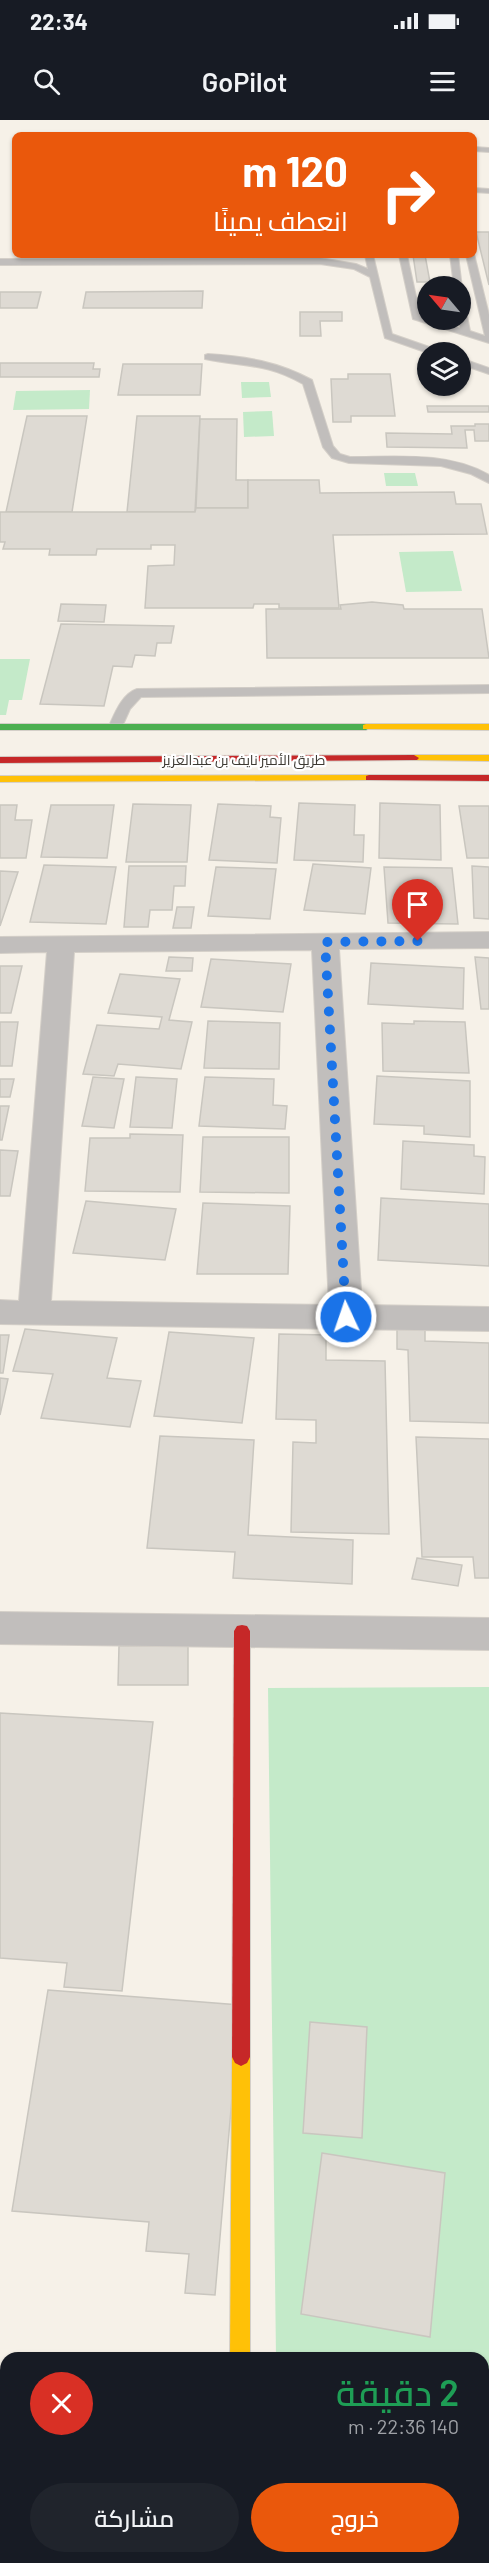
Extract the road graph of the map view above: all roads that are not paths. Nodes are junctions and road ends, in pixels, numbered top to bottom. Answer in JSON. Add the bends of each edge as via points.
{"nodes":[{"id":1,"x":370,"y":258,"type":"edge"},
{"id":2,"x":404,"y":258,"type":"edge"},
{"id":3,"x":454,"y":258,"type":"edge"},
{"id":4,"x":471,"y":258,"type":"edge"},
{"id":5,"x":0,"y":262,"type":"edge"},
{"id":6,"x":374,"y":276,"type":"junction"},
{"id":7,"x":457,"y":276,"type":"edge"},
{"id":8,"x":381,"y":302,"type":"junction"},
{"id":9,"x":394,"y":315,"type":"dead end"},
{"id":10,"x":408,"y":324,"type":"dead end"},
{"id":11,"x":465,"y":330,"type":"edge"},
{"id":12,"x":466,"y":333,"type":"junction"},
{"id":13,"x":489,"y":334,"type":"edge"},
{"id":14,"x":489,"y":340,"type":"edge"},
{"id":15,"x":417,"y":346,"type":"edge"},
{"id":16,"x":489,"y":351,"type":"edge"},
{"id":17,"x":208,"y":357,"type":"dead end"},
{"id":18,"x":471,"y":365,"type":"edge"},
{"id":19,"x":489,"y":371,"type":"edge"},
{"id":20,"x":489,"y":480,"type":"edge"},
{"id":21,"x":489,"y":689,"type":"edge"},
{"id":22,"x":116,"y":726,"type":"junction"},
{"id":23,"x":0,"y":727,"type":"edge"},
{"id":24,"x":489,"y":727,"type":"edge"},
{"id":25,"x":489,"y":758,"type":"edge"},
{"id":26,"x":0,"y":760,"type":"edge"},
{"id":27,"x":489,"y":778,"type":"edge"},
{"id":28,"x":0,"y":779,"type":"edge"},
{"id":29,"x":489,"y":940,"type":"edge"},
{"id":30,"x":325,"y":942,"type":"junction"},
{"id":31,"x":0,"y":945,"type":"edge"},
{"id":32,"x":61,"y":945,"type":"junction"},
{"id":33,"x":0,"y":1312,"type":"edge"},
{"id":34,"x":34,"y":1313,"type":"junction"},
{"id":35,"x":346,"y":1317,"type":"junction"},
{"id":36,"x":489,"y":1319,"type":"edge"},
{"id":37,"x":0,"y":1628,"type":"edge"},
{"id":38,"x":242,"y":1631,"type":"junction"},
{"id":39,"x":489,"y":1634,"type":"edge"},
{"id":40,"x":240,"y":2352,"type":"edge"}],
"edges":[{"from":1,"to":6,"type":"lane"},
{"from":2,"to":12,"type":"lane","via":[[416,317]]},
{"from":3,"to":7,"type":"lane"},
{"from":4,"to":13,"type":"lane"},
{"from":5,"to":6,"type":"lane","via":[[320,261],[356,267]]},
{"from":6,"to":8,"type":"lane"},
{"from":8,"to":9,"type":"lane"},
{"from":8,"to":15,"type":"lane","via":[[388,336]]},
{"from":10,"to":16,"type":"lane"},
{"from":11,"to":12,"type":"lane"},
{"from":12,"to":14,"type":"lane"},
{"from":17,"to":20,"type":"lane","via":[[274,365],[308,382],[328,447],[336,456],[350,460],[435,462],[472,470]]},
{"from":18,"to":19,"type":"lane"},
{"from":21,"to":22,"type":"lane","via":[[137,693]]},
{"from":22,"to":23,"type":"street"},
{"from":22,"to":24,"type":"street"},
{"from":25,"to":26,"type":"street","name":"طريق الأمير نايف بن عبدالعزيز"},
{"from":27,"to":28,"type":"street"},
{"from":29,"to":30,"type":"street"},
{"from":30,"to":32,"type":"street"},
{"from":30,"to":35,"type":"street"},
{"from":31,"to":32,"type":"street"},
{"from":32,"to":34,"type":"street"},
{"from":33,"to":34,"type":"street"},
{"from":34,"to":35,"type":"street"},
{"from":35,"to":36,"type":"street"},
{"from":37,"to":38,"type":"street"},
{"from":38,"to":39,"type":"street"},
{"from":38,"to":40,"type":"street"}]}
